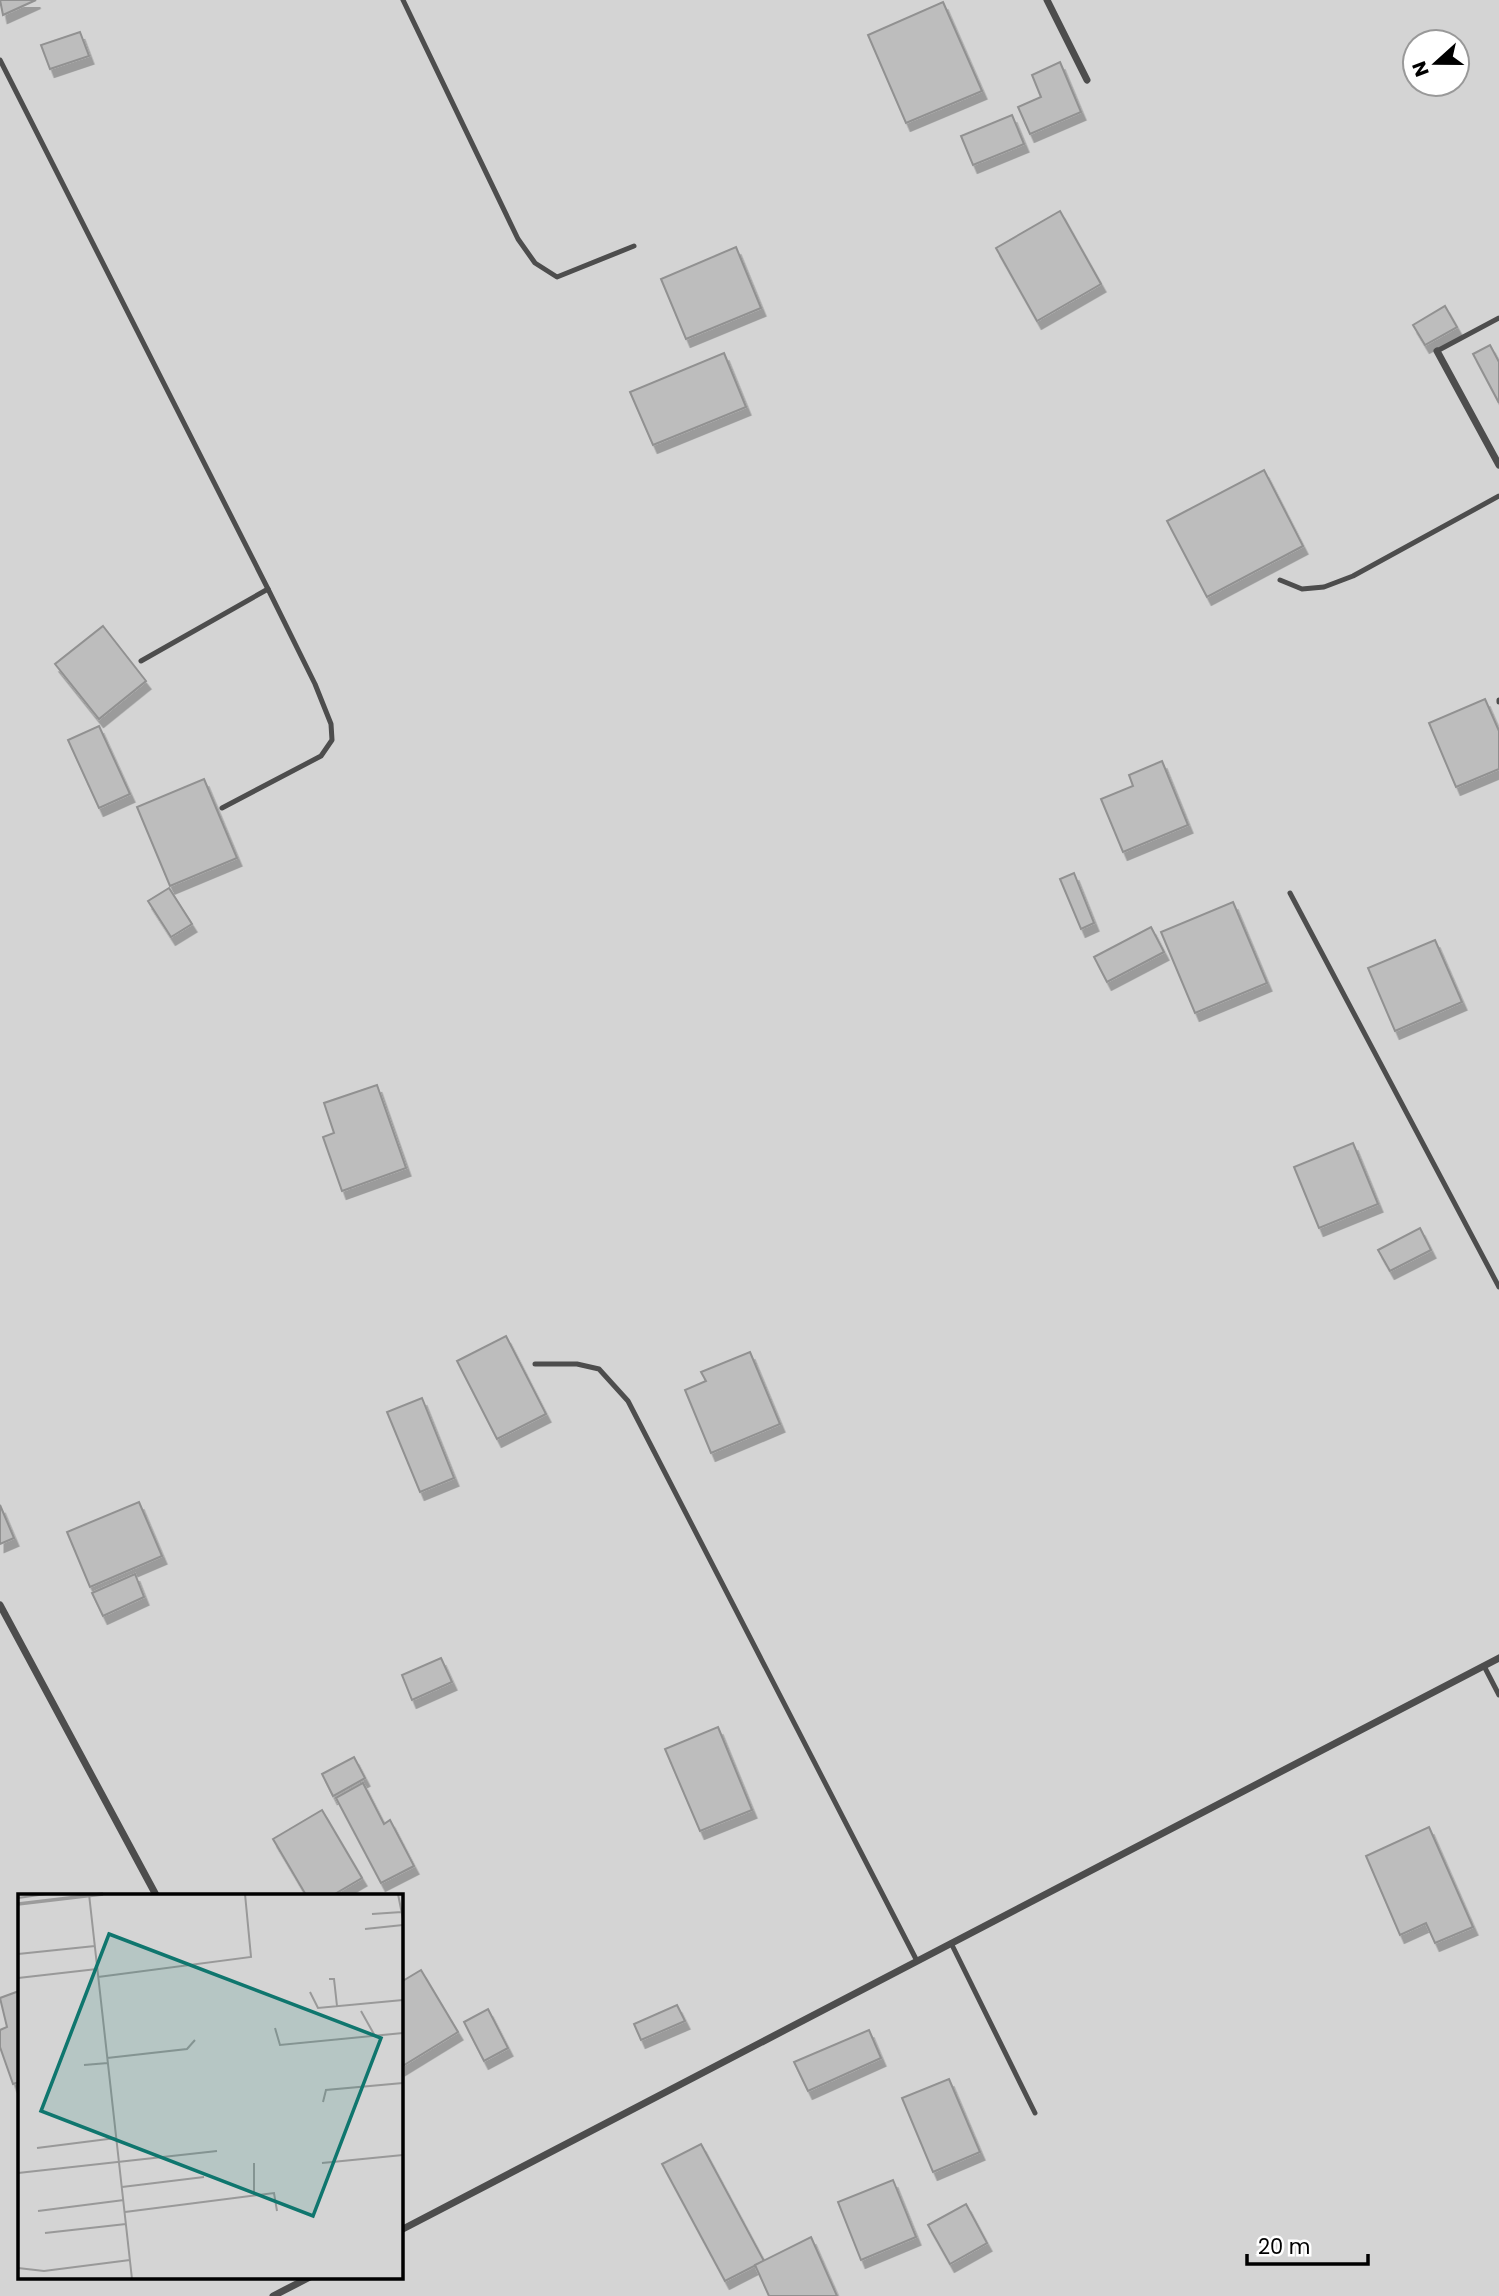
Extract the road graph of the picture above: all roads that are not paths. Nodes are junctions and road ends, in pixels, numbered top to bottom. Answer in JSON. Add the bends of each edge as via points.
{"nodes":[{"id":1,"x":403,"y":0,"type":"edge"},
{"id":2,"x":1049,"y":1,"type":"edge"},
{"id":3,"x":0,"y":60,"type":"edge"},
{"id":4,"x":1087,"y":80,"type":"dead end"},
{"id":5,"x":634,"y":246,"type":"dead end"},
{"id":6,"x":1499,"y":318,"type":"edge"},
{"id":7,"x":1437,"y":351,"type":"joint"},
{"id":8,"x":1499,"y":465,"type":"edge"},
{"id":9,"x":1499,"y":496,"type":"edge"},
{"id":10,"x":1279,"y":580,"type":"dead end"},
{"id":11,"x":268,"y":589,"type":"junction"},
{"id":12,"x":142,"y":661,"type":"dead end"},
{"id":13,"x":222,"y":808,"type":"dead end"},
{"id":14,"x":1290,"y":893,"type":"dead end"},
{"id":15,"x":1499,"y":1287,"type":"edge"},
{"id":16,"x":535,"y":1364,"type":"dead end"},
{"id":17,"x":0,"y":1605,"type":"edge"},
{"id":18,"x":1499,"y":1658,"type":"edge"},
{"id":19,"x":1484,"y":1666,"type":"junction"},
{"id":20,"x":1499,"y":1695,"type":"edge"},
{"id":21,"x":155,"y":1894,"type":"edge"},
{"id":22,"x":951,"y":1943,"type":"junction"},
{"id":23,"x":917,"y":1961,"type":"junction"},
{"id":24,"x":1035,"y":2113,"type":"dead end"},
{"id":25,"x":402,"y":2229,"type":"edge"},
{"id":26,"x":308,"y":2278,"type":"edge"},
{"id":27,"x":293,"y":2286,"type":"junction"},
{"id":28,"x":273,"y":2296,"type":"edge"},
{"id":29,"x":299,"y":2296,"type":"edge"}],
"edges":[{"from":1,"to":5,"type":"lane","via":[[518,239],[535,263],[557,277]]},
{"from":2,"to":4,"type":"street"},
{"from":3,"to":11,"type":"lane"},
{"from":6,"to":7,"type":"lane"},
{"from":7,"to":8,"type":"street"},
{"from":9,"to":10,"type":"lane","via":[[1343,580],[1302,589]]},
{"from":11,"to":12,"type":"lane"},
{"from":11,"to":13,"type":"lane","via":[[315,684],[331,724],[332,740],[321,756]]},
{"from":14,"to":15,"type":"lane"},
{"from":16,"to":23,"type":"lane","via":[[599,1369],[628,1401]]},
{"from":17,"to":21,"type":"street"},
{"from":18,"to":19,"type":"street"},
{"from":19,"to":20,"type":"lane"},
{"from":19,"to":22,"type":"street"},
{"from":22,"to":23,"type":"street"},
{"from":22,"to":24,"type":"lane"},
{"from":23,"to":25,"type":"street"},
{"from":26,"to":27,"type":"street"},
{"from":27,"to":28,"type":"street"},
{"from":27,"to":29,"type":"street"}]}
